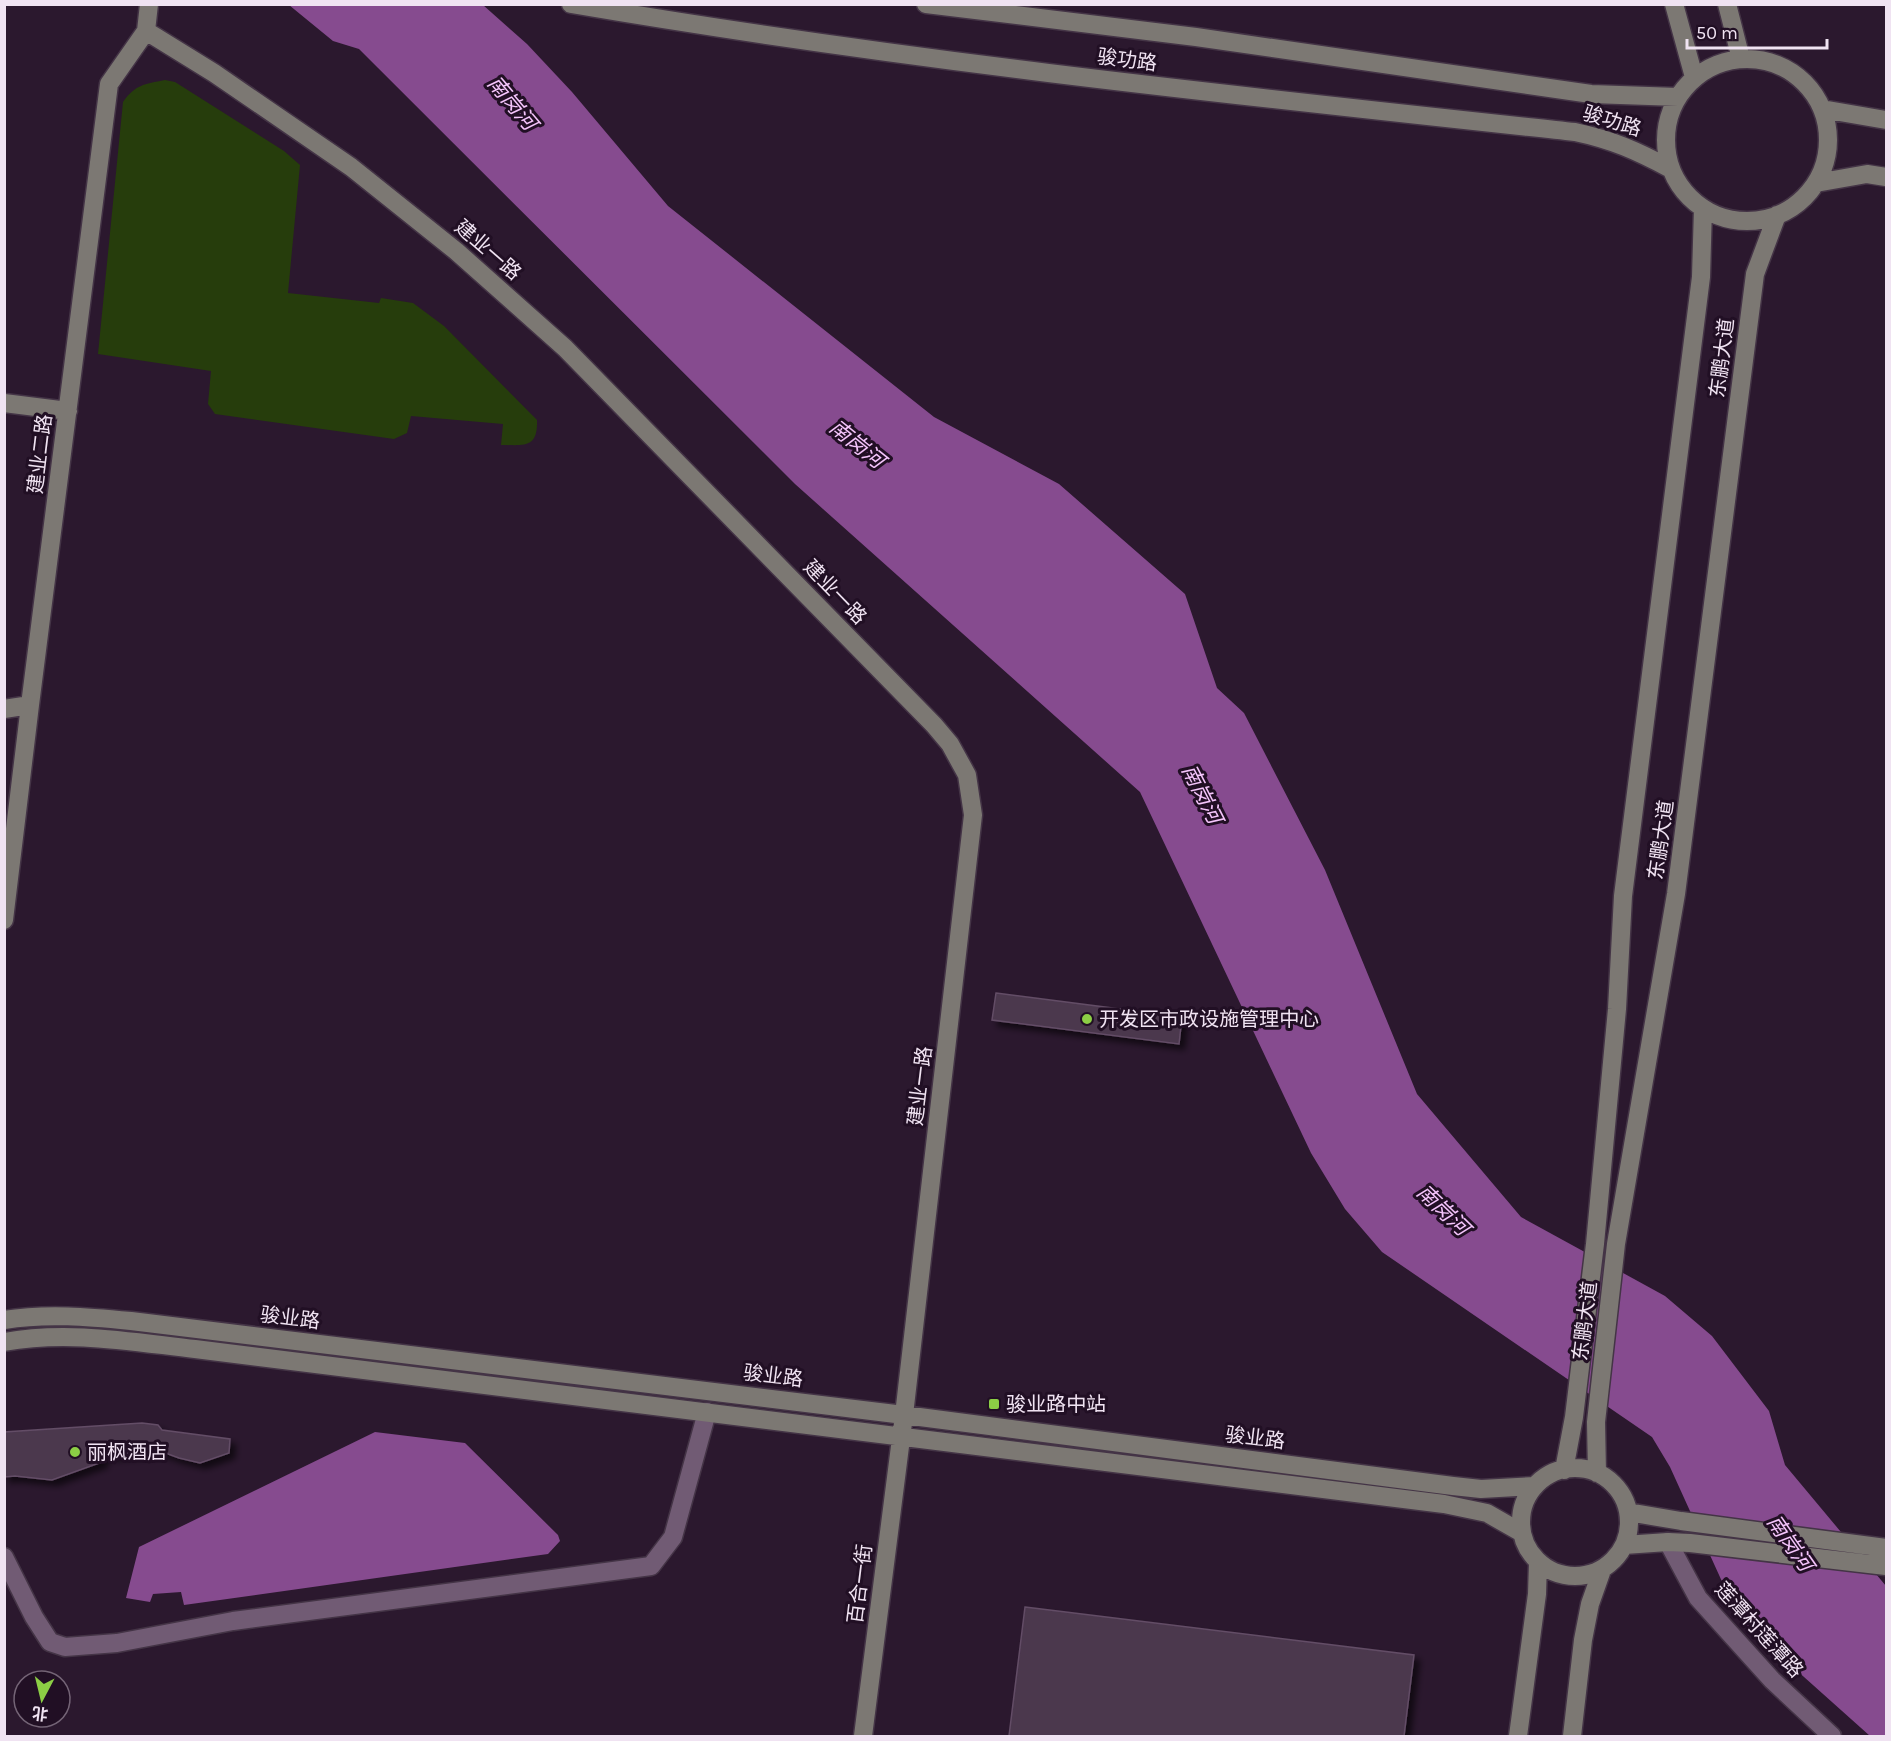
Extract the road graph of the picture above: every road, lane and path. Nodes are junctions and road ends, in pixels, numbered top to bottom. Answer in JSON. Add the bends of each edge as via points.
{"nodes":[{"id":1,"x":149,"y":4,"type":"edge"},
{"id":2,"x":571,"y":4,"type":"edge"},
{"id":3,"x":926,"y":4,"type":"edge"},
{"id":4,"x":1674,"y":4,"type":"edge"},
{"id":5,"x":1727,"y":4,"type":"edge"},
{"id":6,"x":146,"y":31,"type":"junction"},
{"id":7,"x":1741,"y":59,"type":"junction"},
{"id":8,"x":1694,"y":77,"type":"junction"},
{"id":9,"x":1678,"y":96,"type":"junction"},
{"id":10,"x":1822,"y":109,"type":"junction"},
{"id":11,"x":1887,"y":120,"type":"edge"},
{"id":12,"x":1671,"y":169,"type":"junction"},
{"id":13,"x":1887,"y":177,"type":"edge"},
{"id":14,"x":1816,"y":183,"type":"junction"},
{"id":15,"x":1703,"y":208,"type":"junction"},
{"id":16,"x":1777,"y":215,"type":"junction"},
{"id":17,"x":4,"y":403,"type":"edge"},
{"id":18,"x":68,"y":411,"type":"junction"},
{"id":19,"x":30,"y":705,"type":"junction"},
{"id":20,"x":4,"y":709,"type":"edge"},
{"id":21,"x":4,"y":920,"type":"edge"},
{"id":22,"x":4,"y":1320,"type":"edge"},
{"id":23,"x":4,"y":1342,"type":"edge"},
{"id":24,"x":707,"y":1412,"type":"junction"},
{"id":25,"x":904,"y":1415,"type":"junction"},
{"id":26,"x":902,"y":1436,"type":"junction"},
{"id":27,"x":1564,"y":1470,"type":"junction"},
{"id":28,"x":1597,"y":1473,"type":"junction"},
{"id":29,"x":1535,"y":1486,"type":"junction"},
{"id":30,"x":1628,"y":1512,"type":"junction"},
{"id":31,"x":1522,"y":1533,"type":"junction"},
{"id":32,"x":1668,"y":1542,"type":"junction"},
{"id":33,"x":1624,"y":1545,"type":"junction"},
{"id":34,"x":1879,"y":1547,"type":"edge"},
{"id":35,"x":4,"y":1557,"type":"edge"},
{"id":36,"x":1538,"y":1562,"type":"junction"},
{"id":37,"x":1882,"y":1566,"type":"edge"},
{"id":38,"x":1602,"y":1570,"type":"junction"},
{"id":39,"x":863,"y":1737,"type":"edge"},
{"id":40,"x":1518,"y":1737,"type":"edge"},
{"id":41,"x":1572,"y":1737,"type":"edge"},
{"id":42,"x":1832,"y":1737,"type":"edge"}],
"edges":[{"from":1,"to":6,"type":"street","name":"建业二路"},
{"from":2,"to":12,"type":"street","name":"骏功路","via":[[821,44],[1185,90],[1575,132],[1606,138]]},
{"from":3,"to":9,"type":"street","name":"骏功路","via":[[1196,37],[1591,94]]},
{"from":4,"to":8,"type":"street"},
{"from":5,"to":7,"type":"street"},
{"from":6,"to":18,"type":"street","name":"建业二路","via":[[109,84]]},
{"from":6,"to":25,"type":"street","name":"建业一路","via":[[351,167],[532,318],[934,725],[967,775],[973,815]]},
{"from":7,"to":8,"type":"street","via":[[1716,64]]},
{"from":7,"to":10,"type":"street","via":[[1766,61],[1790,70],[1809,87]]},
{"from":8,"to":9,"type":"street"},
{"from":9,"to":12,"type":"street","via":[[1668,120],[1666,145]]},
{"from":10,"to":11,"type":"street"},
{"from":10,"to":14,"type":"street","via":[[1828,134],[1826,159]]},
{"from":12,"to":15,"type":"street","via":[[1684,191]]},
{"from":13,"to":14,"type":"street","via":[[1867,174]]},
{"from":14,"to":16,"type":"street","via":[[1799,202]]},
{"from":15,"to":16,"type":"street","via":[[1726,218],[1752,221]]},
{"from":15,"to":27,"type":"street","name":"东鹏大道","via":[[1701,277],[1623,896],[1617,1009],[1595,1244]]},
{"from":16,"to":28,"type":"street","name":"东鹏大道","via":[[1755,274],[1676,894],[1617,1244],[1596,1422]]},
{"from":17,"to":18,"type":"street"},
{"from":18,"to":19,"type":"street","name":"建业二路"},
{"from":19,"to":20,"type":"street"},
{"from":19,"to":21,"type":"street","name":"建业二路"},
{"from":22,"to":25,"type":"street","name":"骏业路","via":[[50,1316],[131,1321]]},
{"from":23,"to":24,"type":"street","via":[[56,1336],[93,1338]]},
{"from":24,"to":26,"type":"street"},
{"from":24,"to":35,"type":"street","via":[[673,1537],[651,1566],[233,1621],[117,1643],[64,1647],[50,1642],[33,1617]]},
{"from":25,"to":26,"type":"street","name":"建业一路"},
{"from":25,"to":29,"type":"street","name":"骏业路","via":[[1453,1486]]},
{"from":26,"to":31,"type":"street","via":[[1444,1504],[1486,1513]]},
{"from":26,"to":39,"type":"street","name":"百合一街"},
{"from":27,"to":28,"type":"street"},
{"from":27,"to":29,"type":"street","via":[[1548,1475]]},
{"from":28,"to":30,"type":"street","via":[[1622,1496]]},
{"from":29,"to":31,"type":"street","via":[[1521,1516]]},
{"from":30,"to":33,"type":"street"},
{"from":30,"to":34,"type":"street"},
{"from":31,"to":36,"type":"street"},
{"from":32,"to":33,"type":"street"},
{"from":32,"to":37,"type":"street"},
{"from":32,"to":42,"type":"street","name":"莲潭村莲潭路","via":[[1698,1598],[1772,1680]]},
{"from":33,"to":38,"type":"street"},
{"from":36,"to":38,"type":"street","via":[[1569,1576]]},
{"from":36,"to":40,"type":"street"},
{"from":38,"to":41,"type":"street","via":[[1583,1640]]}]}
